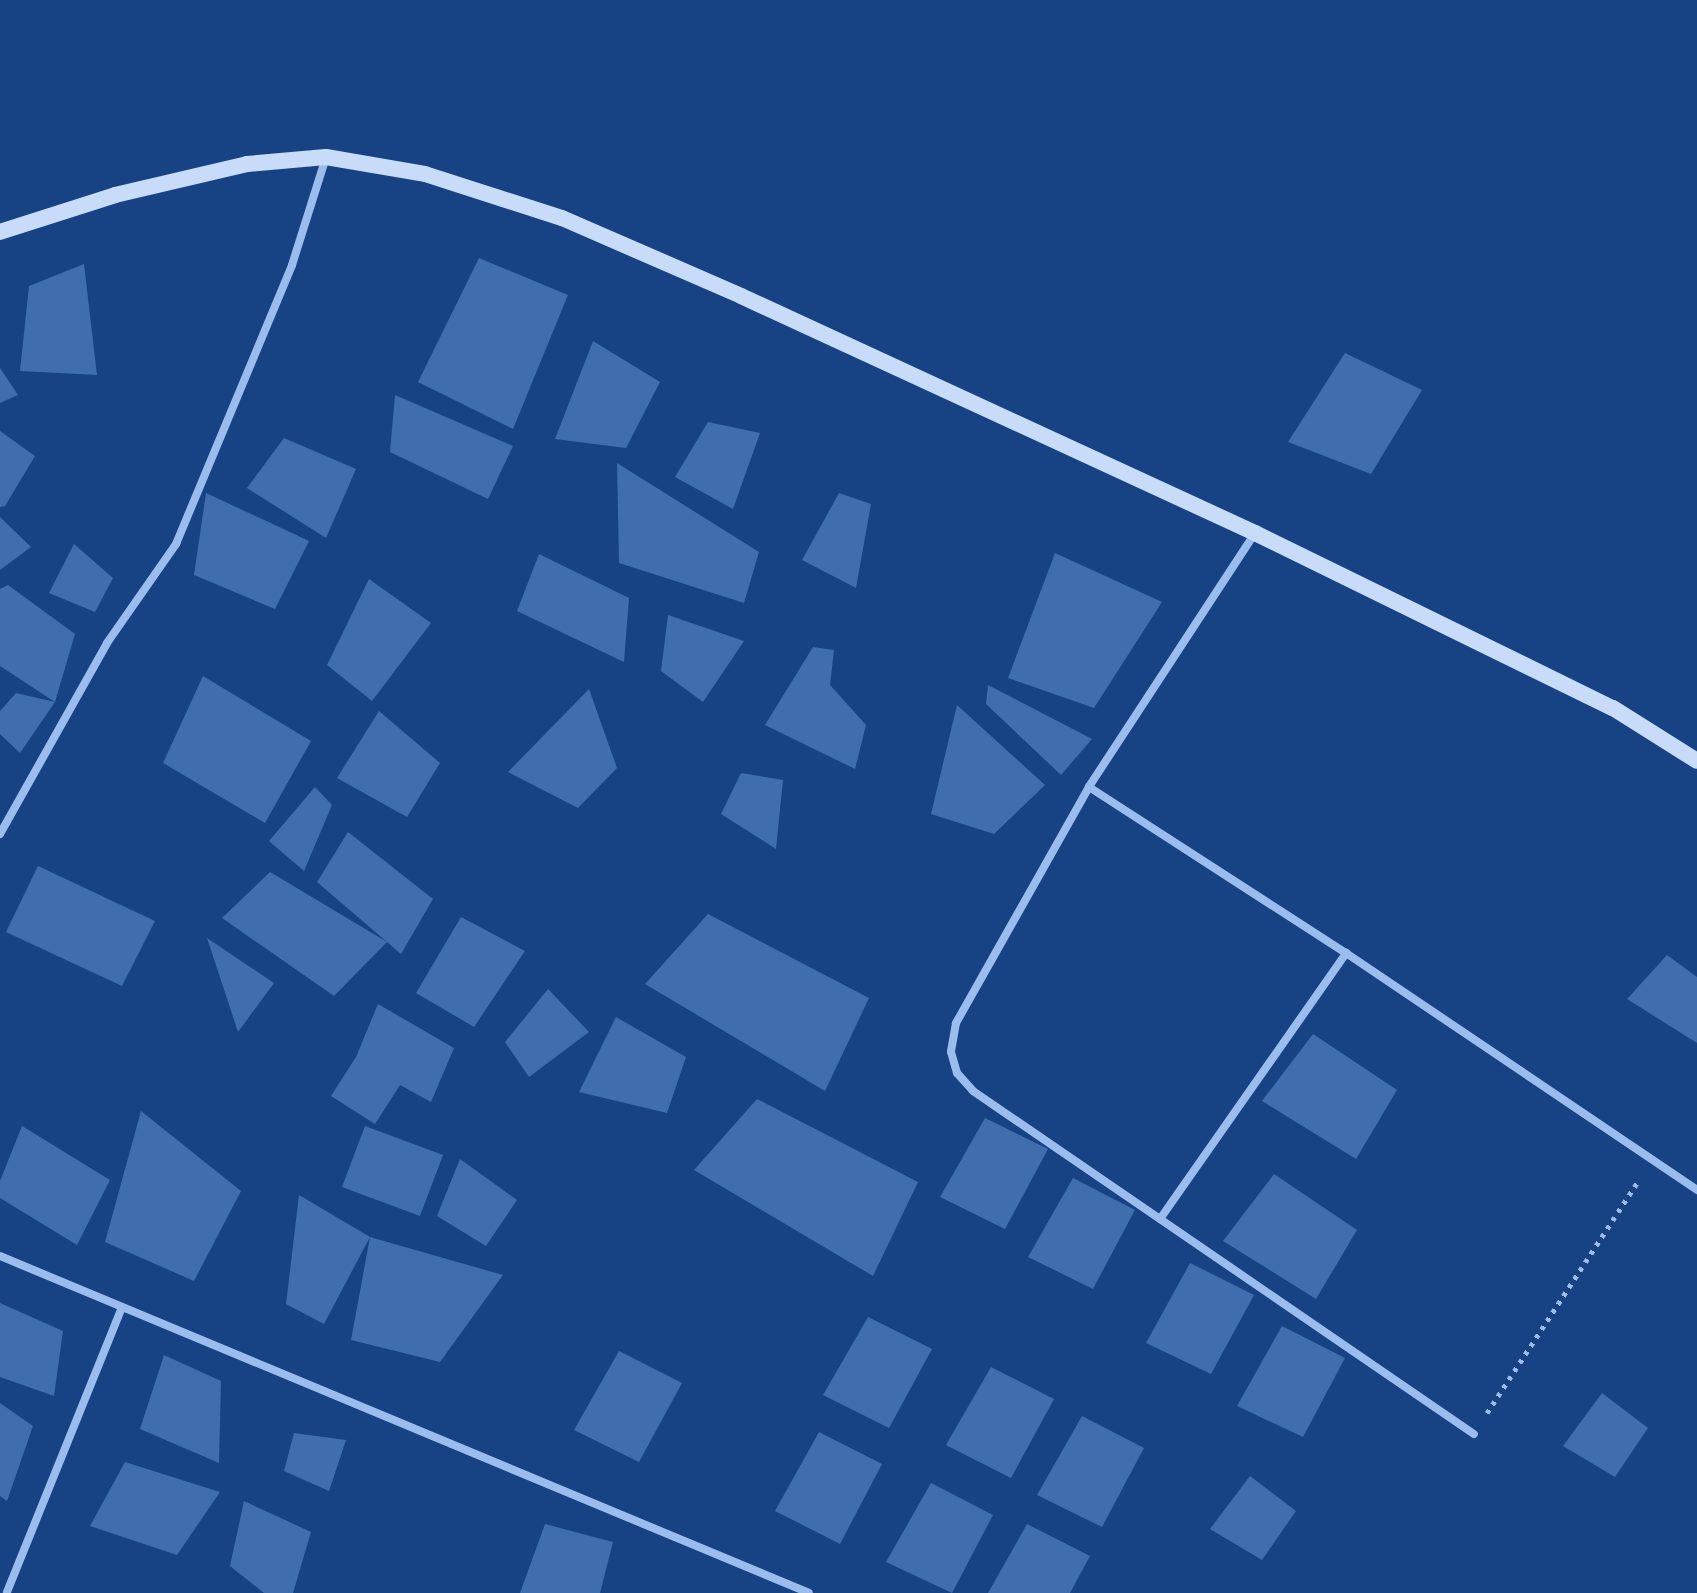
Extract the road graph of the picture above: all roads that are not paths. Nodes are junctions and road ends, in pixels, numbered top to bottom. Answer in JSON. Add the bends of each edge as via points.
{"nodes":[{"id":1,"x":326,"y":157,"type":"junction"},
{"id":2,"x":0,"y":232,"type":"edge"},
{"id":3,"x":1255,"y":533,"type":"junction"},
{"id":4,"x":1697,"y":761,"type":"edge"},
{"id":5,"x":1089,"y":787,"type":"junction"},
{"id":6,"x":0,"y":834,"type":"edge"},
{"id":7,"x":1346,"y":953,"type":"junction"},
{"id":8,"x":1697,"y":1190,"type":"edge"},
{"id":9,"x":1160,"y":1219,"type":"junction"},
{"id":10,"x":0,"y":1256,"type":"edge"},
{"id":11,"x":122,"y":1307,"type":"junction"},
{"id":12,"x":1474,"y":1434,"type":"road end"},
{"id":13,"x":6,"y":1591,"type":"edge"},
{"id":14,"x":809,"y":1593,"type":"edge"}],
"edges":[{"from":1,"to":2,"type":"main road","via":[[247,164],[115,195]]},
{"from":1,"to":3,"type":"main road","via":[[425,174],[562,218]]},
{"from":1,"to":6,"type":"street","via":[[292,265],[176,544],[107,643]]},
{"from":3,"to":4,"type":"main road","via":[[1587,694]]},
{"from":3,"to":5,"type":"street"},
{"from":5,"to":7,"type":"street"},
{"from":5,"to":9,"type":"street","via":[[956,1023],[951,1052],[957,1073],[973,1091]]},
{"from":7,"to":8,"type":"street"},
{"from":7,"to":9,"type":"street"},
{"from":9,"to":12,"type":"street"},
{"from":10,"to":11,"type":"street"},
{"from":11,"to":13,"type":"street"},
{"from":11,"to":14,"type":"street"}]}
